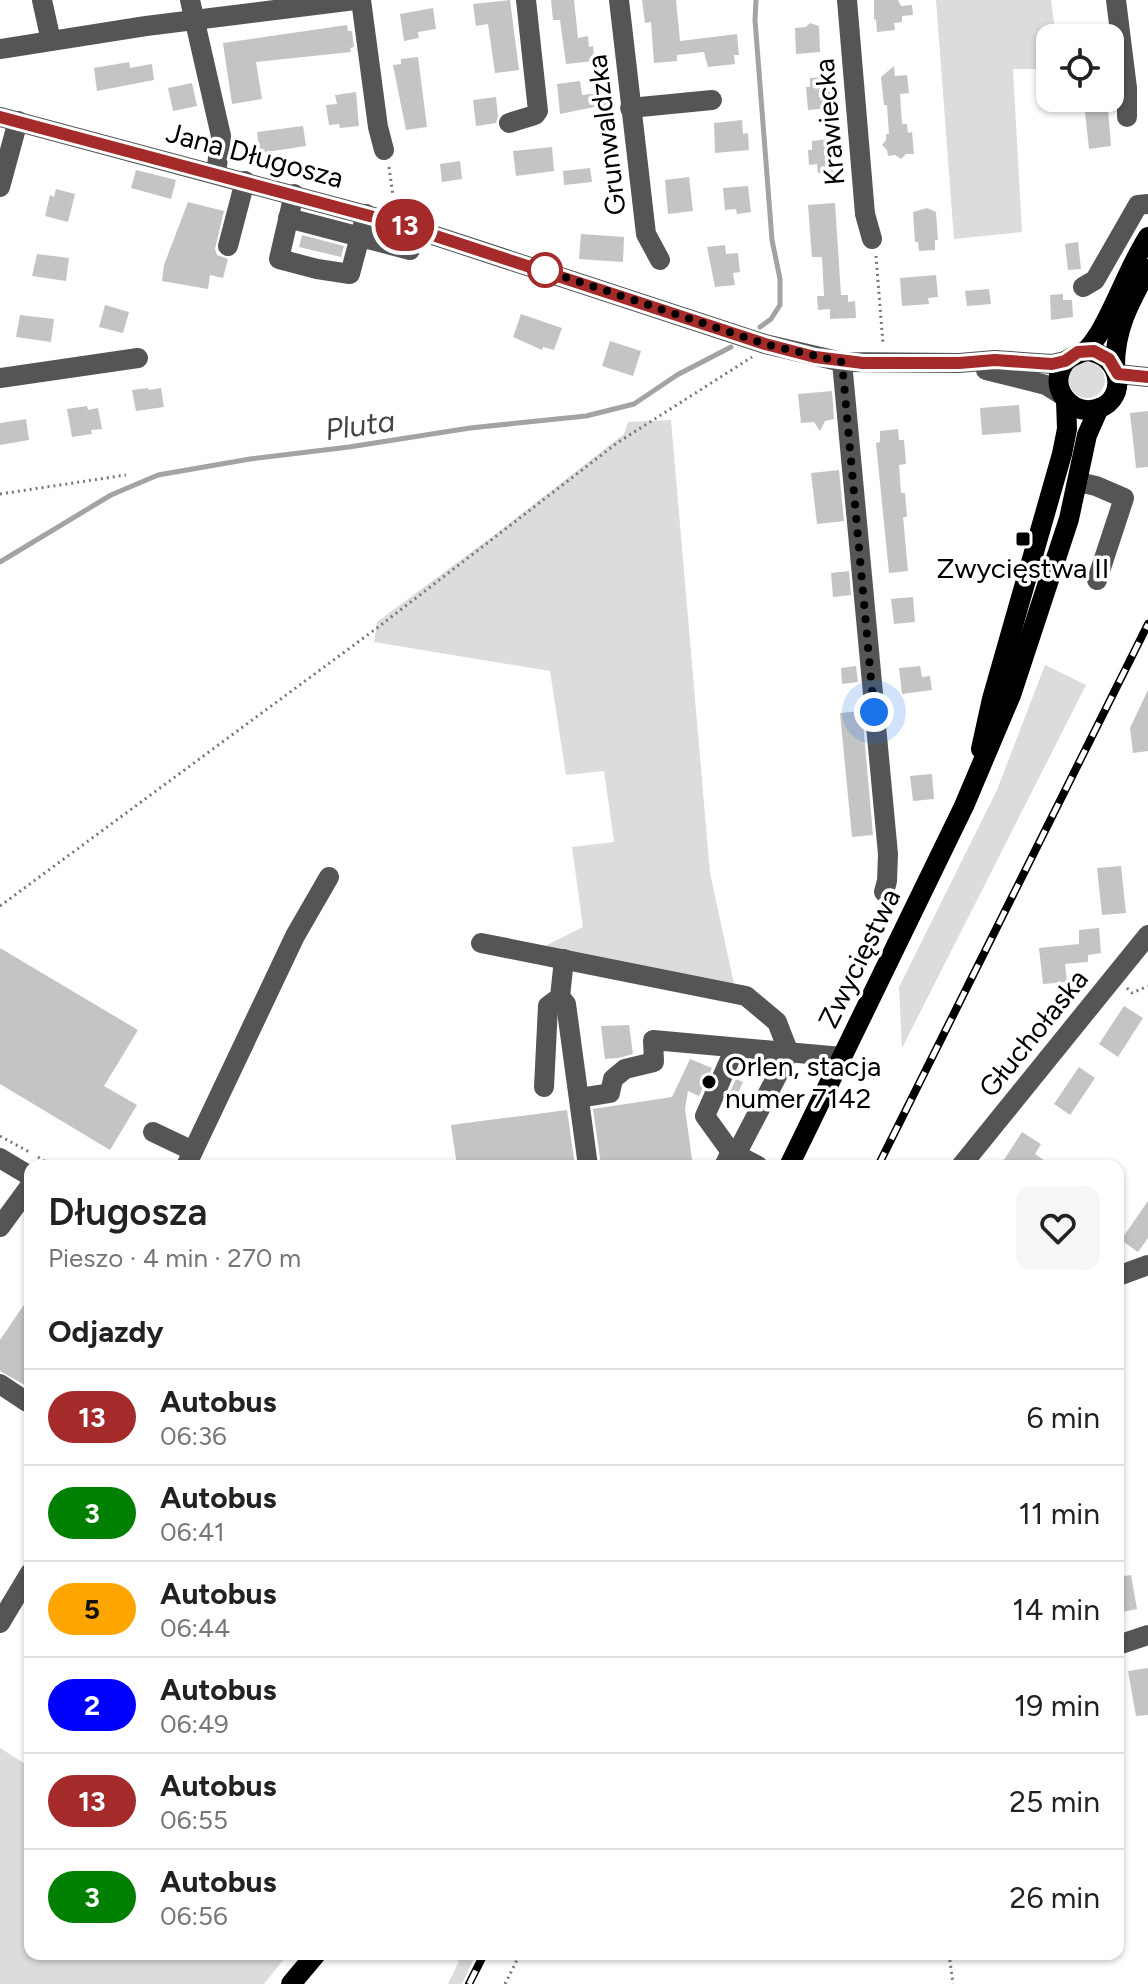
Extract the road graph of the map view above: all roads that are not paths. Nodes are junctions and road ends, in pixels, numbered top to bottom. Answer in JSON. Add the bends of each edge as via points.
{"nodes":[{"id":1,"x":42,"y":0,"type":"edge"},
{"id":2,"x":358,"y":0,"type":"edge"},
{"id":3,"x":526,"y":0,"type":"edge"},
{"id":4,"x":619,"y":0,"type":"edge"},
{"id":5,"x":847,"y":0,"type":"edge"},
{"id":6,"x":1116,"y":0,"type":"edge"},
{"id":7,"x":192,"y":10,"type":"edge"},
{"id":8,"x":51,"y":41,"type":"junction"},
{"id":9,"x":0,"y":49,"type":"edge"},
{"id":10,"x":712,"y":100,"type":"dead end"},
{"id":11,"x":630,"y":108,"type":"junction"},
{"id":12,"x":1127,"y":117,"type":"dead end"},
{"id":13,"x":9,"y":119,"type":"edge"},
{"id":14,"x":509,"y":123,"type":"dead end"},
{"id":15,"x":384,"y":150,"type":"road end"},
{"id":16,"x":216,"y":173,"type":"junction"},
{"id":17,"x":245,"y":181,"type":"junction"},
{"id":18,"x":0,"y":187,"type":"edge"},
{"id":19,"x":294,"y":194,"type":"junction"},
{"id":20,"x":1148,"y":204,"type":"edge"},
{"id":21,"x":366,"y":214,"type":"junction"},
{"id":22,"x":288,"y":218,"type":"junction"},
{"id":23,"x":361,"y":237,"type":"junction"},
{"id":24,"x":1148,"y":237,"type":"edge"},
{"id":25,"x":872,"y":239,"type":"road end"},
{"id":26,"x":228,"y":246,"type":"dead end"},
{"id":27,"x":410,"y":250,"type":"dead end"},
{"id":28,"x":660,"y":260,"type":"dead end"},
{"id":29,"x":1148,"y":269,"type":"edge"},
{"id":30,"x":1083,"y":287,"type":"dead end"},
{"id":31,"x":1085,"y":351,"type":"junction"},
{"id":32,"x":138,"y":358,"type":"dead end"},
{"id":33,"x":1065,"y":361,"type":"junction"},
{"id":34,"x":842,"y":362,"type":"junction"},
{"id":35,"x":959,"y":363,"type":"junction"},
{"id":36,"x":1116,"y":370,"type":"junction"},
{"id":37,"x":1148,"y":377,"type":"edge"},
{"id":38,"x":0,"y":378,"type":"edge"},
{"id":39,"x":1064,"y":398,"type":"junction"},
{"id":40,"x":1099,"y":408,"type":"junction"},
{"id":41,"x":1078,"y":482,"type":"junction"},
{"id":42,"x":1097,"y":580,"type":"dead end"},
{"id":43,"x":976,"y":772,"type":"junction"},
{"id":44,"x":329,"y":877,"type":"dead end"},
{"id":45,"x":884,"y":892,"type":"dead end"},
{"id":46,"x":1148,"y":935,"type":"edge"},
{"id":47,"x":481,"y":943,"type":"dead end"},
{"id":48,"x":564,"y":959,"type":"junction"},
{"id":49,"x":560,"y":997,"type":"junction"},
{"id":50,"x":735,"y":1048,"type":"junction"},
{"id":51,"x":789,"y":1053,"type":"junction"},
{"id":52,"x":842,"y":1057,"type":"junction"},
{"id":53,"x":544,"y":1087,"type":"dead end"},
{"id":54,"x":579,"y":1098,"type":"junction"},
{"id":55,"x":153,"y":1132,"type":"dead end"},
{"id":56,"x":0,"y":1158,"type":"edge"},
{"id":57,"x":190,"y":1158,"type":"edge"},
{"id":58,"x":727,"y":1159,"type":"edge"},
{"id":59,"x":587,"y":1160,"type":"edge"},
{"id":60,"x":792,"y":1160,"type":"edge"},
{"id":61,"x":966,"y":1160,"type":"edge"},
{"id":62,"x":24,"y":1172,"type":"edge"},
{"id":63,"x":24,"y":1194,"type":"edge"},
{"id":64,"x":0,"y":1227,"type":"edge"},
{"id":65,"x":1148,"y":1265,"type":"edge"},
{"id":66,"x":1124,"y":1274,"type":"edge"},
{"id":67,"x":0,"y":1384,"type":"edge"},
{"id":68,"x":24,"y":1400,"type":"edge"},
{"id":69,"x":24,"y":1583,"type":"edge"},
{"id":70,"x":0,"y":1623,"type":"edge"},
{"id":71,"x":1148,"y":1635,"type":"edge"},
{"id":72,"x":1124,"y":1643,"type":"edge"},
{"id":73,"x":311,"y":1960,"type":"edge"},
{"id":74,"x":291,"y":1984,"type":"edge"}],
"edges":[{"from":1,"to":8,"type":"street"},
{"from":2,"to":7,"type":"street"},
{"from":2,"to":15,"type":"street"},
{"from":3,"to":14,"type":"street","via":[[538,111]]},
{"from":4,"to":11,"type":"street","name":"Grunwaldzka"},
{"from":5,"to":25,"type":"street","name":"Krawiecka","via":[[865,214]]},
{"from":6,"to":12,"type":"street"},
{"from":7,"to":8,"type":"street"},
{"from":7,"to":16,"type":"street","via":[[221,136]]},
{"from":8,"to":9,"type":"street"},
{"from":10,"to":11,"type":"street"},
{"from":11,"to":28,"type":"street","name":"Grunwaldzka","via":[[646,234]]},
{"from":13,"to":16,"type":"street","name":"Jana Długosza"},
{"from":13,"to":18,"type":"street","name":"Jana Długosza"},
{"from":16,"to":17,"type":"street","name":"Jana Długosza"},
{"from":17,"to":19,"type":"street","name":"Jana Długosza"},
{"from":17,"to":26,"type":"street"},
{"from":19,"to":21,"type":"street","name":"Jana Długosza"},
{"from":19,"to":22,"type":"street"},
{"from":20,"to":30,"type":"street","via":[[1138,205],[1095,280]]},
{"from":21,"to":23,"type":"street"},
{"from":21,"to":34,"type":"street","name":"Jana Długosza","via":[[765,344]]},
{"from":22,"to":23,"type":"street"},
{"from":22,"to":23,"type":"street","via":[[279,259],[317,269],[350,274]]},
{"from":23,"to":27,"type":"street"},
{"from":24,"to":31,"type":"main road"},
{"from":29,"to":36,"type":"main road","via":[[1116,339]]},
{"from":31,"to":33,"type":"main road"},
{"from":31,"to":36,"type":"main road","via":[[1102,354]]},
{"from":32,"to":38,"type":"street"},
{"from":33,"to":35,"type":"street"},
{"from":33,"to":39,"type":"main road","via":[[1058,378]]},
{"from":34,"to":35,"type":"street"},
{"from":34,"to":45,"type":"street","via":[[888,854]]},
{"from":35,"to":39,"type":"street","via":[[1046,385]]},
{"from":36,"to":37,"type":"street"},
{"from":36,"to":40,"type":"main road","via":[[1116,391]]},
{"from":39,"to":40,"type":"main road","via":[[1082,410]]},
{"from":39,"to":43,"type":"main road","name":"Zwycięstwa","via":[[1067,429],[1062,454]]},
{"from":40,"to":41,"type":"main road","name":"Zwycięstwa","via":[[1087,435]]},
{"from":41,"to":42,"type":"street","via":[[1124,498]]},
{"from":41,"to":43,"type":"main road","name":"Zwycięstwa","via":[[1004,716]]},
{"from":43,"to":52,"type":"main road","name":"Zwycięstwa"},
{"from":44,"to":57,"type":"street","via":[[295,936]]},
{"from":46,"to":61,"type":"street","name":"Głuchołaska"},
{"from":47,"to":48,"type":"street"},
{"from":48,"to":49,"type":"street"},
{"from":48,"to":51,"type":"street","via":[[746,996],[777,1022]]},
{"from":49,"to":53,"type":"street","via":[[548,1006]]},
{"from":49,"to":54,"type":"street","via":[[566,1004]]},
{"from":50,"to":51,"type":"street"},
{"from":50,"to":54,"type":"street","via":[[653,1040],[654,1062],[625,1069],[613,1079],[610,1093]]},
{"from":50,"to":58,"type":"street","via":[[705,1116]]},
{"from":51,"to":52,"type":"street"},
{"from":51,"to":58,"type":"street","via":[[740,1147]]},
{"from":52,"to":60,"type":"main road","name":"Zwycięstwa"},
{"from":54,"to":59,"type":"street"},
{"from":55,"to":57,"type":"street"},
{"from":56,"to":62,"type":"street"},
{"from":63,"to":64,"type":"street"},
{"from":65,"to":66,"type":"street"},
{"from":67,"to":68,"type":"street"},
{"from":69,"to":70,"type":"street"},
{"from":71,"to":72,"type":"street"},
{"from":73,"to":74,"type":"main road"}]}
